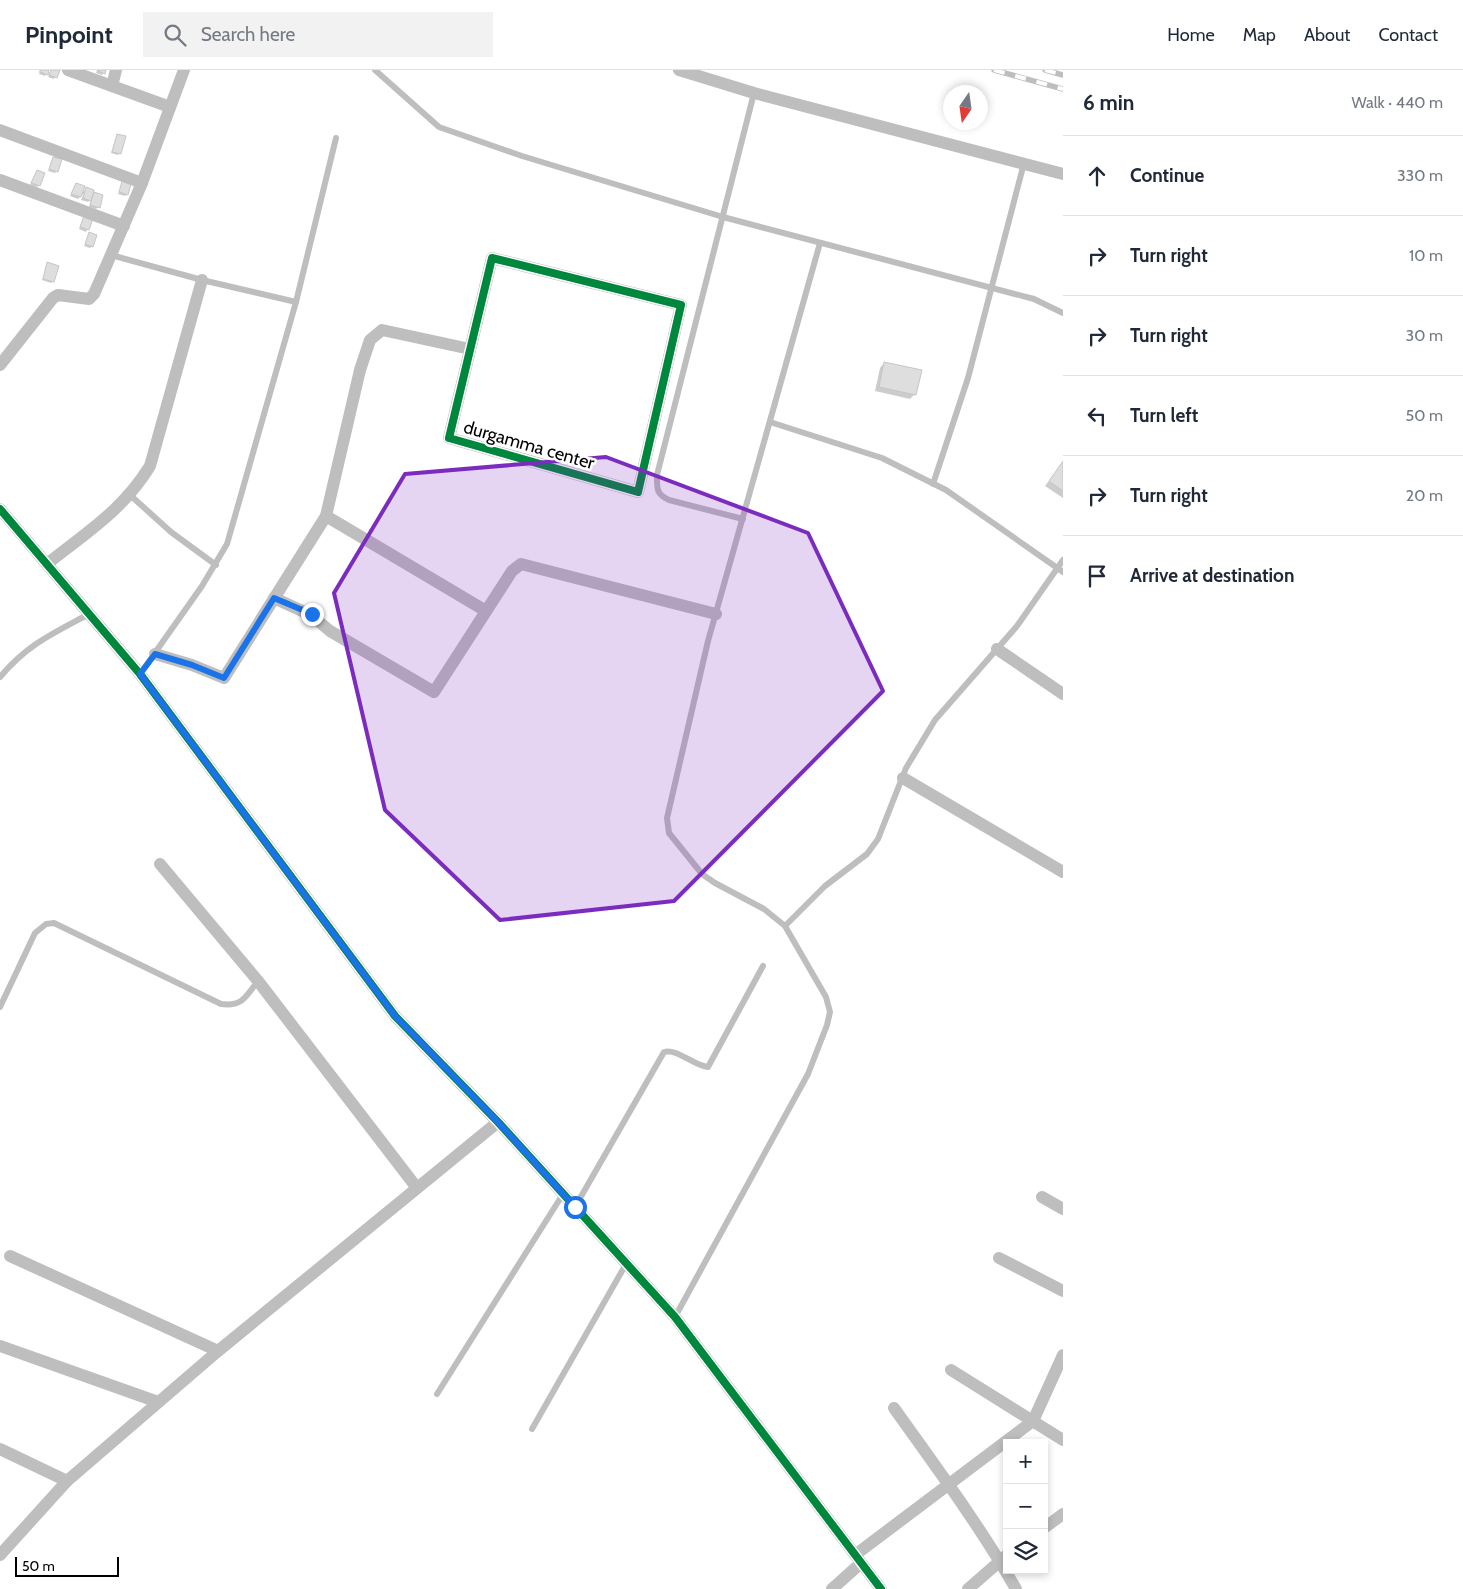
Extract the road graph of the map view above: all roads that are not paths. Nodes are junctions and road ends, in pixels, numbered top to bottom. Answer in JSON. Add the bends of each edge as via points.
{"nodes":[{"id":1,"x":68,"y":70,"type":"edge"},
{"id":2,"x":116,"y":70,"type":"edge"},
{"id":3,"x":184,"y":70,"type":"edge"},
{"id":4,"x":374,"y":70,"type":"edge"},
{"id":5,"x":679,"y":70,"type":"edge"},
{"id":6,"x":112,"y":86,"type":"junction"},
{"id":7,"x":754,"y":93,"type":"junction"},
{"id":8,"x":170,"y":107,"type":"junction"},
{"id":9,"x":0,"y":130,"type":"edge"},
{"id":10,"x":336,"y":138,"type":"dead end"},
{"id":11,"x":1024,"y":164,"type":"junction"},
{"id":12,"x":1063,"y":174,"type":"edge"},
{"id":13,"x":0,"y":180,"type":"edge"},
{"id":14,"x":142,"y":183,"type":"junction"},
{"id":15,"x":723,"y":217,"type":"junction"},
{"id":16,"x":124,"y":226,"type":"junction"},
{"id":17,"x":820,"y":243,"type":"junction"},
{"id":18,"x":111,"y":255,"type":"junction"},
{"id":19,"x":202,"y":280,"type":"junction"},
{"id":20,"x":993,"y":288,"type":"junction"},
{"id":21,"x":296,"y":302,"type":"junction"},
{"id":22,"x":1063,"y":313,"type":"edge"},
{"id":23,"x":470,"y":349,"type":"junction"},
{"id":24,"x":0,"y":365,"type":"edge"},
{"id":25,"x":770,"y":422,"type":"junction"},
{"id":26,"x":933,"y":484,"type":"junction"},
{"id":27,"x":130,"y":495,"type":"junction"},
{"id":28,"x":0,"y":509,"type":"edge"},
{"id":29,"x":326,"y":516,"type":"junction"},
{"id":30,"x":743,"y":520,"type":"junction"},
{"id":31,"x":1063,"y":560,"type":"edge"},
{"id":32,"x":47,"y":564,"type":"junction"},
{"id":33,"x":216,"y":565,"type":"junction"},
{"id":34,"x":1060,"y":570,"type":"edge"},
{"id":35,"x":274,"y":598,"type":"junction"},
{"id":36,"x":486,"y":611,"type":"junction"},
{"id":37,"x":89,"y":614,"type":"junction"},
{"id":38,"x":716,"y":614,"type":"junction"},
{"id":39,"x":997,"y":649,"type":"junction"},
{"id":40,"x":155,"y":654,"type":"junction"},
{"id":41,"x":140,"y":674,"type":"junction"},
{"id":42,"x":0,"y":677,"type":"edge"},
{"id":43,"x":1063,"y":694,"type":"edge"},
{"id":44,"x":903,"y":778,"type":"junction"},
{"id":45,"x":160,"y":864,"type":"dead end"},
{"id":46,"x":1063,"y":872,"type":"edge"},
{"id":47,"x":785,"y":926,"type":"junction"},
{"id":48,"x":763,"y":966,"type":"dead end"},
{"id":49,"x":258,"y":981,"type":"junction"},
{"id":50,"x":0,"y":1007,"type":"edge"},
{"id":51,"x":498,"y":1122,"type":"junction"},
{"id":52,"x":416,"y":1188,"type":"junction"},
{"id":53,"x":563,"y":1194,"type":"junction"},
{"id":54,"x":1042,"y":1197,"type":"dead end"},
{"id":55,"x":575,"y":1207,"type":"junction"},
{"id":56,"x":1063,"y":1209,"type":"edge"},
{"id":57,"x":10,"y":1256,"type":"dead end"},
{"id":58,"x":999,"y":1258,"type":"dead end"},
{"id":59,"x":626,"y":1264,"type":"junction"},
{"id":60,"x":1063,"y":1291,"type":"edge"},
{"id":61,"x":675,"y":1318,"type":"junction"},
{"id":62,"x":0,"y":1346,"type":"edge"},
{"id":63,"x":218,"y":1350,"type":"junction"},
{"id":64,"x":1063,"y":1355,"type":"edge"},
{"id":65,"x":951,"y":1370,"type":"dead end"},
{"id":66,"x":437,"y":1394,"type":"dead end"},
{"id":67,"x":158,"y":1402,"type":"junction"},
{"id":68,"x":894,"y":1408,"type":"dead end"},
{"id":69,"x":1033,"y":1422,"type":"junction"},
{"id":70,"x":532,"y":1429,"type":"dead end"},
{"id":71,"x":1063,"y":1440,"type":"edge"},
{"id":72,"x":0,"y":1449,"type":"edge"},
{"id":73,"x":67,"y":1481,"type":"junction"},
{"id":74,"x":949,"y":1485,"type":"junction"},
{"id":75,"x":1063,"y":1514,"type":"edge"},
{"id":76,"x":1048,"y":1525,"type":"edge"},
{"id":77,"x":0,"y":1555,"type":"edge"},
{"id":78,"x":1003,"y":1557,"type":"edge"},
{"id":79,"x":858,"y":1559,"type":"junction"},
{"id":80,"x":1010,"y":1574,"type":"edge"},
{"id":81,"x":832,"y":1589,"type":"edge"},
{"id":82,"x":881,"y":1589,"type":"edge"},
{"id":83,"x":968,"y":1589,"type":"edge"},
{"id":84,"x":1016,"y":1589,"type":"edge"}],
"edges":[{"from":1,"to":6,"type":"street"},
{"from":2,"to":6,"type":"street"},
{"from":3,"to":8,"type":"street"},
{"from":4,"to":15,"type":"lane","via":[[439,127],[522,156]]},
{"from":5,"to":7,"type":"street"},
{"from":6,"to":8,"type":"street"},
{"from":7,"to":11,"type":"street"},
{"from":7,"to":15,"type":"lane"},
{"from":8,"to":14,"type":"street"},
{"from":9,"to":14,"type":"street"},
{"from":10,"to":21,"type":"lane"},
{"from":11,"to":12,"type":"street"},
{"from":11,"to":20,"type":"lane"},
{"from":13,"to":16,"type":"street"},
{"from":14,"to":16,"type":"street"},
{"from":15,"to":17,"type":"lane"},
{"from":15,"to":30,"type":"lane","via":[[657,475],[657,490],[660,496],[669,500]]},
{"from":16,"to":18,"type":"street"},
{"from":17,"to":20,"type":"lane"},
{"from":17,"to":25,"type":"lane"},
{"from":18,"to":19,"type":"lane"},
{"from":18,"to":24,"type":"street","via":[[89,299],[58,295],[53,298]]},
{"from":19,"to":21,"type":"lane"},
{"from":19,"to":27,"type":"street","via":[[150,466]]},
{"from":20,"to":22,"type":"lane"},
{"from":20,"to":26,"type":"lane"},
{"from":21,"to":33,"type":"lane","via":[[227,544]]},
{"from":23,"to":23,"type":"street","name":"durgamma center","via":[[449,438],[638,492],[681,305],[492,258]]},
{"from":23,"to":29,"type":"street","via":[[382,330],[370,340]]},
{"from":25,"to":26,"type":"lane","via":[[882,458]]},
{"from":25,"to":30,"type":"lane"},
{"from":26,"to":34,"type":"lane"},
{"from":27,"to":32,"type":"street","via":[[117,510]]},
{"from":27,"to":33,"type":"lane","via":[[171,532]]},
{"from":28,"to":32,"type":"street"},
{"from":29,"to":35,"type":"street"},
{"from":29,"to":36,"type":"street"},
{"from":30,"to":38,"type":"lane"},
{"from":31,"to":34,"type":"lane"},
{"from":32,"to":37,"type":"street"},
{"from":33,"to":40,"type":"lane"},
{"from":34,"to":39,"type":"lane"},
{"from":35,"to":36,"type":"street","via":[[312,614],[330,631],[434,692]]},
{"from":35,"to":40,"type":"street","via":[[224,678]]},
{"from":36,"to":38,"type":"street","via":[[512,571],[522,564]]},
{"from":37,"to":41,"type":"street"},
{"from":37,"to":42,"type":"lane","via":[[17,656]]},
{"from":38,"to":47,"type":"lane","via":[[667,818],[669,832],[702,874],[764,909]]},
{"from":39,"to":43,"type":"street"},
{"from":39,"to":44,"type":"lane","via":[[935,720]]},
{"from":40,"to":41,"type":"lane"},
{"from":41,"to":51,"type":"street","via":[[395,1016]]},
{"from":44,"to":46,"type":"street"},
{"from":44,"to":47,"type":"lane","via":[[878,839],[867,854],[825,886]]},
{"from":45,"to":49,"type":"street"},
{"from":47,"to":61,"type":"lane","via":[[826,997],[830,1012],[827,1025],[808,1074]]},
{"from":48,"to":55,"type":"lane","via":[[708,1067],[670,1051],[664,1052]]},
{"from":49,"to":50,"type":"lane","via":[[241,1003],[233,1006],[221,1004],[54,923],[46,924],[35,933]]},
{"from":49,"to":52,"type":"street"},
{"from":51,"to":52,"type":"street"},
{"from":51,"to":53,"type":"street"},
{"from":52,"to":63,"type":"street"},
{"from":53,"to":55,"type":"street"},
{"from":53,"to":66,"type":"lane"},
{"from":54,"to":56,"type":"street"},
{"from":55,"to":59,"type":"street"},
{"from":57,"to":63,"type":"street"},
{"from":58,"to":60,"type":"street"},
{"from":59,"to":61,"type":"street"},
{"from":59,"to":70,"type":"lane"},
{"from":61,"to":79,"type":"street"},
{"from":62,"to":67,"type":"street"},
{"from":63,"to":67,"type":"street"},
{"from":64,"to":69,"type":"street"},
{"from":65,"to":69,"type":"street"},
{"from":67,"to":73,"type":"street"},
{"from":68,"to":74,"type":"street"},
{"from":69,"to":71,"type":"street"},
{"from":69,"to":74,"type":"street"},
{"from":72,"to":73,"type":"street"},
{"from":73,"to":77,"type":"street"},
{"from":74,"to":78,"type":"street"},
{"from":74,"to":79,"type":"street"},
{"from":75,"to":76,"type":"street"},
{"from":78,"to":83,"type":"street"},
{"from":79,"to":81,"type":"street"},
{"from":79,"to":82,"type":"street"},
{"from":80,"to":84,"type":"street"}]}
